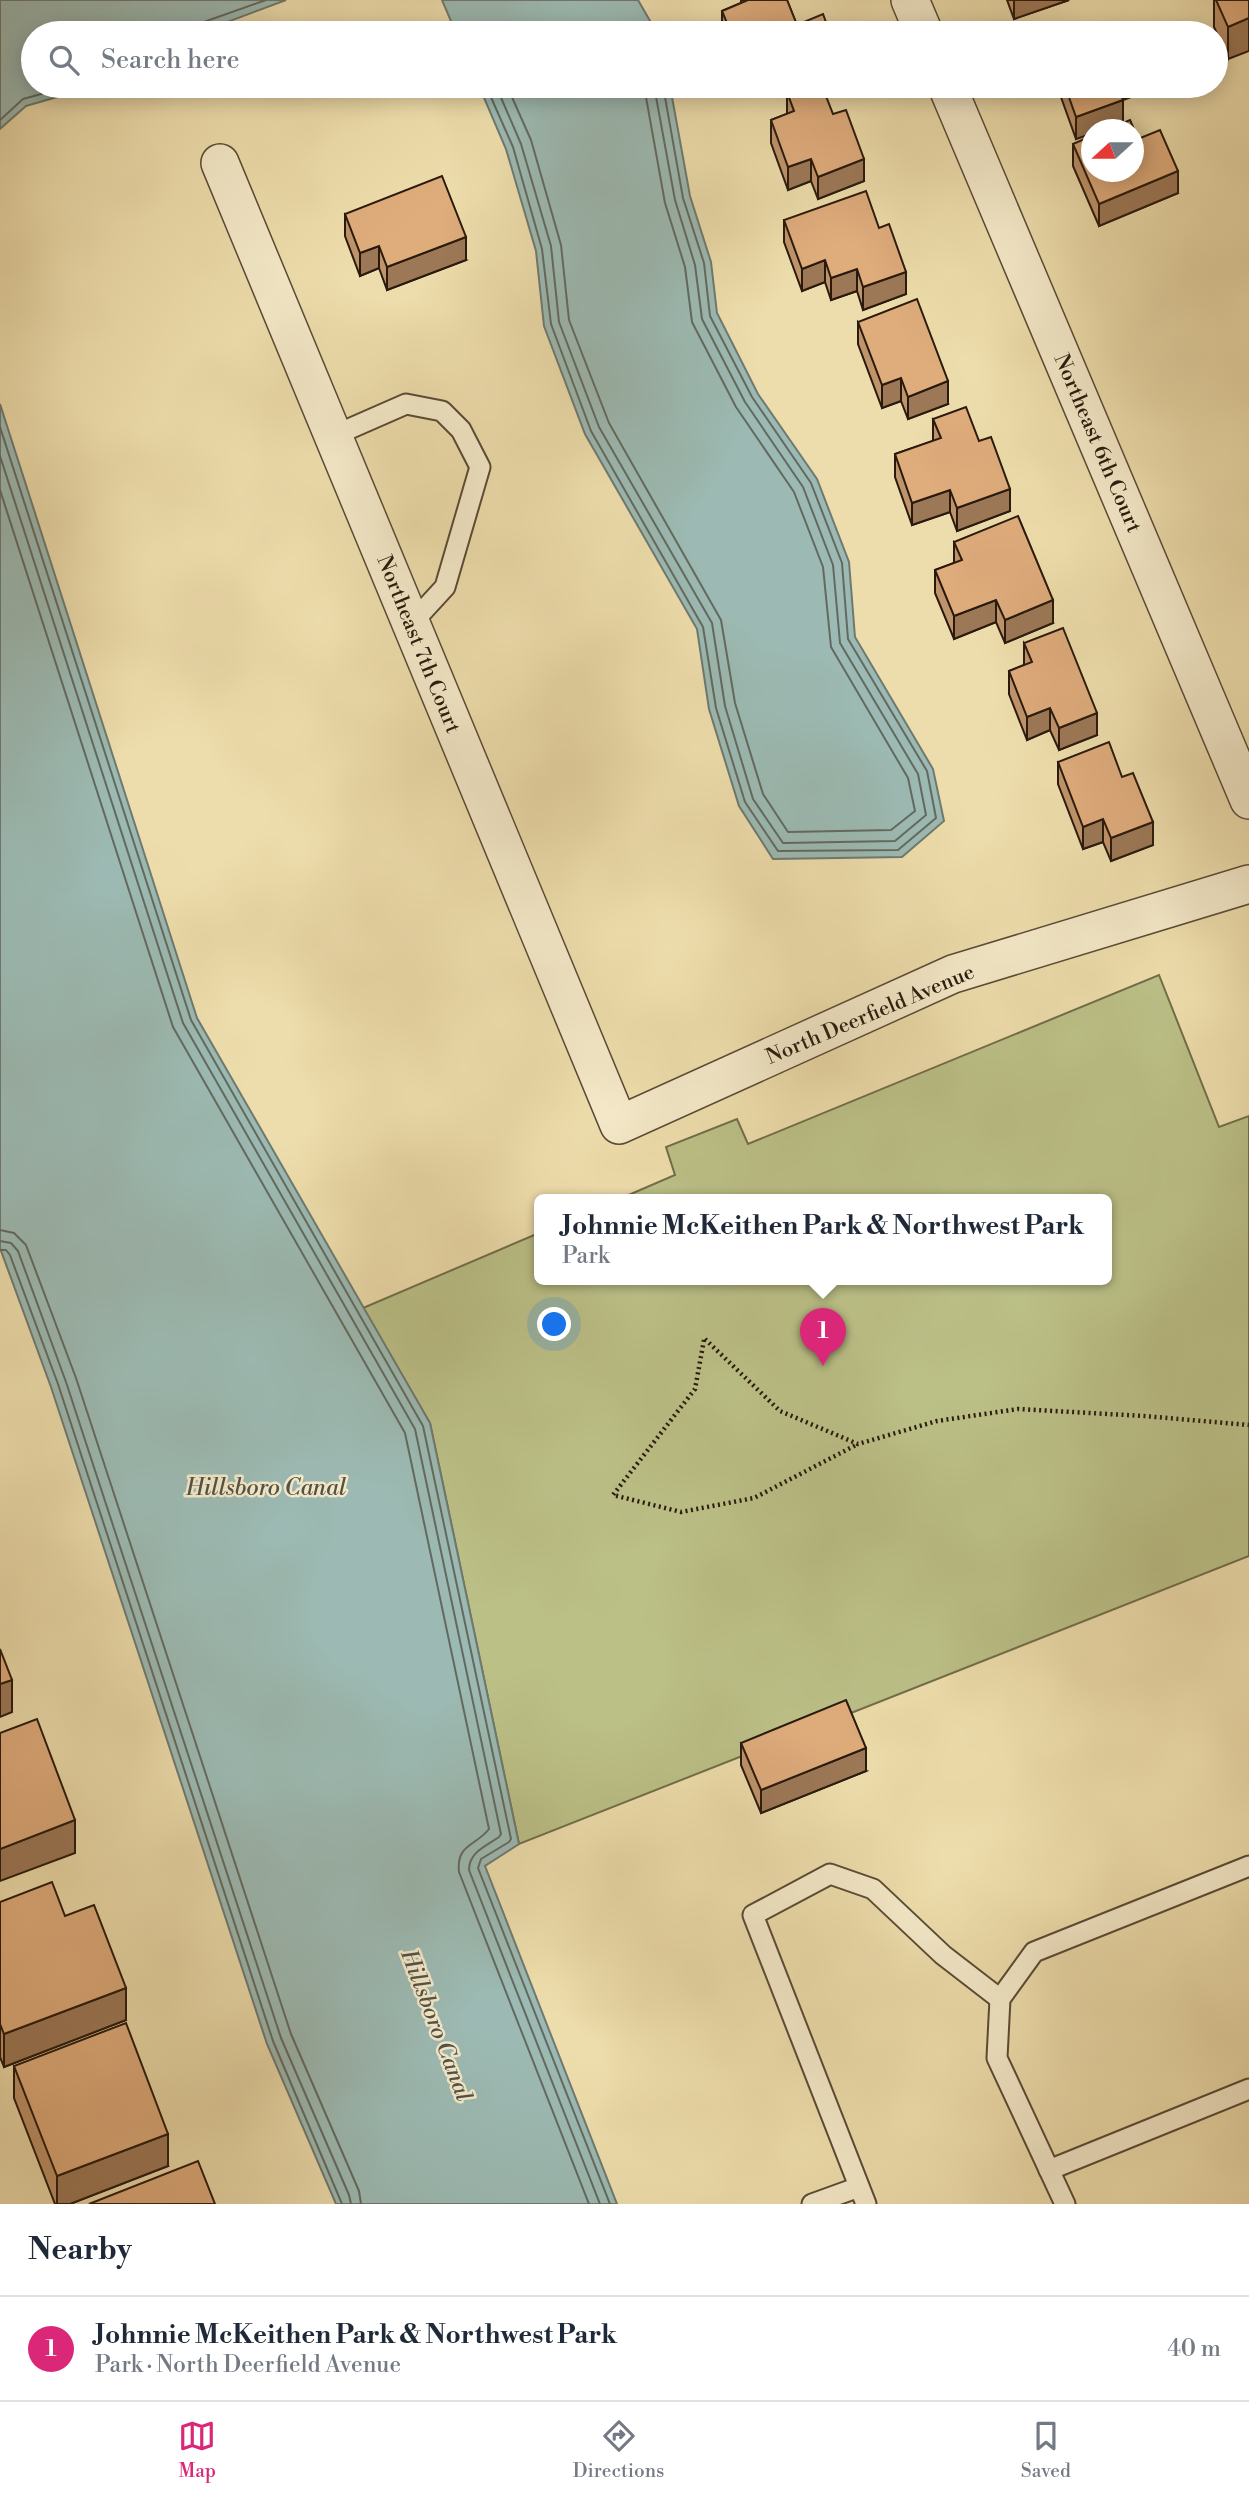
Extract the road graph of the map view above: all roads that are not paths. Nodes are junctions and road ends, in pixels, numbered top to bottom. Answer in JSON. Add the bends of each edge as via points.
{"nodes":[{"id":1,"x":910,"y":0,"type":"edge"},
{"id":2,"x":919,"y":21,"type":"edge"},
{"id":3,"x":952,"y":98,"type":"edge"},
{"id":4,"x":220,"y":163,"type":"dead end"},
{"id":5,"x":333,"y":436,"type":"junction"},
{"id":6,"x":411,"y":624,"type":"junction"},
{"id":7,"x":1249,"y":800,"type":"edge"},
{"id":8,"x":1249,"y":884,"type":"edge"},
{"id":9,"x":619,"y":1125,"type":"joint"},
{"id":10,"x":1249,"y":1866,"type":"edge"},
{"id":11,"x":1000,"y":1998,"type":"junction"},
{"id":12,"x":1249,"y":2089,"type":"edge"},
{"id":13,"x":1049,"y":2170,"type":"junction"},
{"id":14,"x":863,"y":2195,"type":"edge"},
{"id":15,"x":812,"y":2204,"type":"edge"},
{"id":16,"x":1065,"y":2204,"type":"edge"}],
"edges":[{"from":1,"to":2,"type":"street"},
{"from":3,"to":7,"type":"street","name":"Northeast 6th Court"},
{"from":4,"to":5,"type":"street","name":"Northeast 7th Court"},
{"from":5,"to":6,"type":"street","name":"Northeast 7th Court"},
{"from":5,"to":6,"type":"lane","via":[[406,404],[442,411],[461,430],[480,467],[445,587]]},
{"from":6,"to":9,"type":"street","name":"Northeast 7th Court"},
{"from":8,"to":9,"type":"street","name":"North Deerfield Avenue","via":[[953,974]]},
{"from":10,"to":11,"type":"lane","via":[[1034,1952]]},
{"from":11,"to":13,"type":"lane","via":[[998,2058]]},
{"from":11,"to":14,"type":"lane","via":[[943,1955],[873,1889],[830,1874],[753,1915]]},
{"from":12,"to":13,"type":"lane"},
{"from":13,"to":16,"type":"lane"},
{"from":14,"to":15,"type":"lane"}]}
